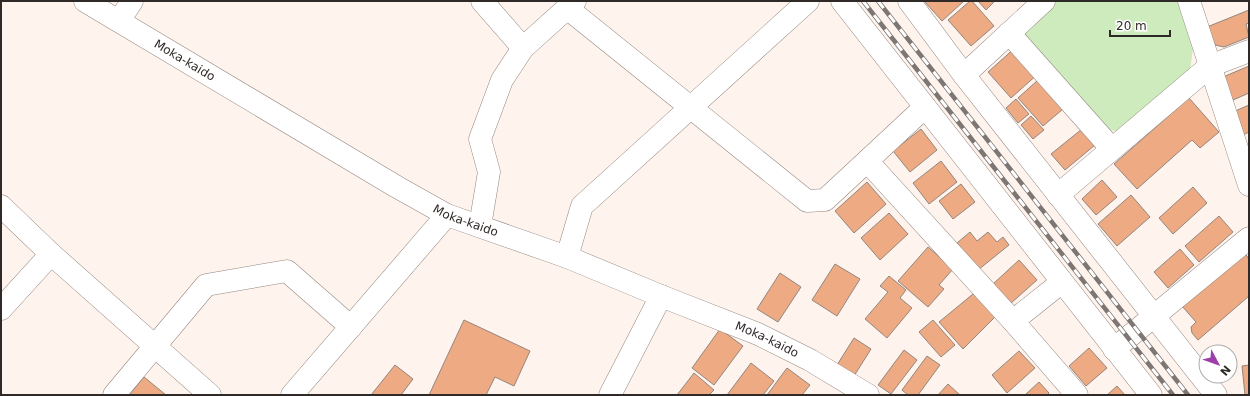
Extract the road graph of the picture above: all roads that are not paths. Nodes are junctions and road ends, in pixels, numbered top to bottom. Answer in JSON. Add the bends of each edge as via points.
{"nodes":[{"id":1,"x":86,"y":1,"type":"edge"},
{"id":2,"x":132,"y":1,"type":"edge"},
{"id":3,"x":482,"y":1,"type":"edge"},
{"id":4,"x":808,"y":1,"type":"edge"},
{"id":5,"x":842,"y":1,"type":"edge"},
{"id":6,"x":909,"y":1,"type":"edge"},
{"id":7,"x":1044,"y":1,"type":"edge"},
{"id":8,"x":1189,"y":1,"type":"edge"},
{"id":9,"x":571,"y":5,"type":"edge"},
{"id":10,"x":119,"y":20,"type":"junction"},
{"id":11,"x":1009,"y":33,"type":"junction"},
{"id":12,"x":523,"y":48,"type":"junction"},
{"id":13,"x":1249,"y":51,"type":"edge"},
{"id":14,"x":1210,"y":66,"type":"junction"},
{"id":15,"x":964,"y":75,"type":"junction"},
{"id":16,"x":925,"y":107,"type":"junction"},
{"id":17,"x":691,"y":108,"type":"junction"},
{"id":18,"x":1112,"y":149,"type":"junction"},
{"id":19,"x":867,"y":161,"type":"junction"},
{"id":20,"x":1249,"y":185,"type":"edge"},
{"id":21,"x":1058,"y":195,"type":"junction"},
{"id":22,"x":1,"y":206,"type":"edge"},
{"id":23,"x":447,"y":214,"type":"junction"},
{"id":24,"x":480,"y":226,"type":"junction"},
{"id":25,"x":1249,"y":238,"type":"edge"},
{"id":26,"x":51,"y":254,"type":"junction"},
{"id":27,"x":567,"y":257,"type":"junction"},
{"id":28,"x":1062,"y":282,"type":"junction"},
{"id":29,"x":661,"y":296,"type":"junction"},
{"id":30,"x":1,"y":309,"type":"edge"},
{"id":31,"x":1154,"y":316,"type":"junction"},
{"id":32,"x":1013,"y":321,"type":"junction"},
{"id":33,"x":351,"y":326,"type":"junction"},
{"id":34,"x":155,"y":346,"type":"junction"},
{"id":35,"x":1114,"y":349,"type":"junction"},
{"id":36,"x":114,"y":395,"type":"edge"},
{"id":37,"x":210,"y":395,"type":"edge"},
{"id":38,"x":292,"y":395,"type":"edge"},
{"id":39,"x":610,"y":395,"type":"edge"},
{"id":40,"x":868,"y":395,"type":"edge"},
{"id":41,"x":1078,"y":395,"type":"edge"},
{"id":42,"x":1151,"y":395,"type":"edge"},
{"id":43,"x":1216,"y":395,"type":"edge"}],
"edges":[{"from":1,"to":10,"type":"street","name":"Moka-kaido"},
{"from":2,"to":10,"type":"street"},
{"from":3,"to":12,"type":"street"},
{"from":4,"to":17,"type":"street"},
{"from":5,"to":16,"type":"street"},
{"from":6,"to":15,"type":"street"},
{"from":7,"to":11,"type":"street"},
{"from":8,"to":14,"type":"street"},
{"from":9,"to":12,"type":"street"},
{"from":9,"to":17,"type":"street"},
{"from":10,"to":23,"type":"street","name":"Moka-kaido","via":[[397,187]]},
{"from":11,"to":15,"type":"street"},
{"from":11,"to":18,"type":"street"},
{"from":12,"to":24,"type":"street","via":[[502,80],[480,139],[489,172]]},
{"from":13,"to":14,"type":"street"},
{"from":14,"to":18,"type":"street"},
{"from":14,"to":20,"type":"street"},
{"from":15,"to":21,"type":"street"},
{"from":16,"to":19,"type":"street"},
{"from":16,"to":28,"type":"street"},
{"from":17,"to":19,"type":"street","via":[[808,201],[825,200]]},
{"from":17,"to":27,"type":"street","via":[[582,206]]},
{"from":18,"to":21,"type":"street"},
{"from":19,"to":32,"type":"street"},
{"from":21,"to":31,"type":"street"},
{"from":22,"to":26,"type":"street"},
{"from":23,"to":24,"type":"street","name":"Moka-kaido"},
{"from":23,"to":33,"type":"street"},
{"from":24,"to":27,"type":"street","name":"Moka-kaido"},
{"from":25,"to":31,"type":"street"},
{"from":26,"to":30,"type":"street"},
{"from":26,"to":34,"type":"street"},
{"from":27,"to":29,"type":"street","name":"Moka-kaido"},
{"from":28,"to":32,"type":"street"},
{"from":28,"to":35,"type":"street"},
{"from":29,"to":39,"type":"street"},
{"from":29,"to":40,"type":"street","name":"Moka-kaido","via":[[758,334],[810,360]]},
{"from":31,"to":35,"type":"street"},
{"from":31,"to":43,"type":"street"},
{"from":32,"to":41,"type":"street"},
{"from":33,"to":34,"type":"street","via":[[287,271],[206,285]]},
{"from":33,"to":38,"type":"street"},
{"from":34,"to":36,"type":"street"},
{"from":34,"to":37,"type":"street"},
{"from":35,"to":42,"type":"street"}]}
